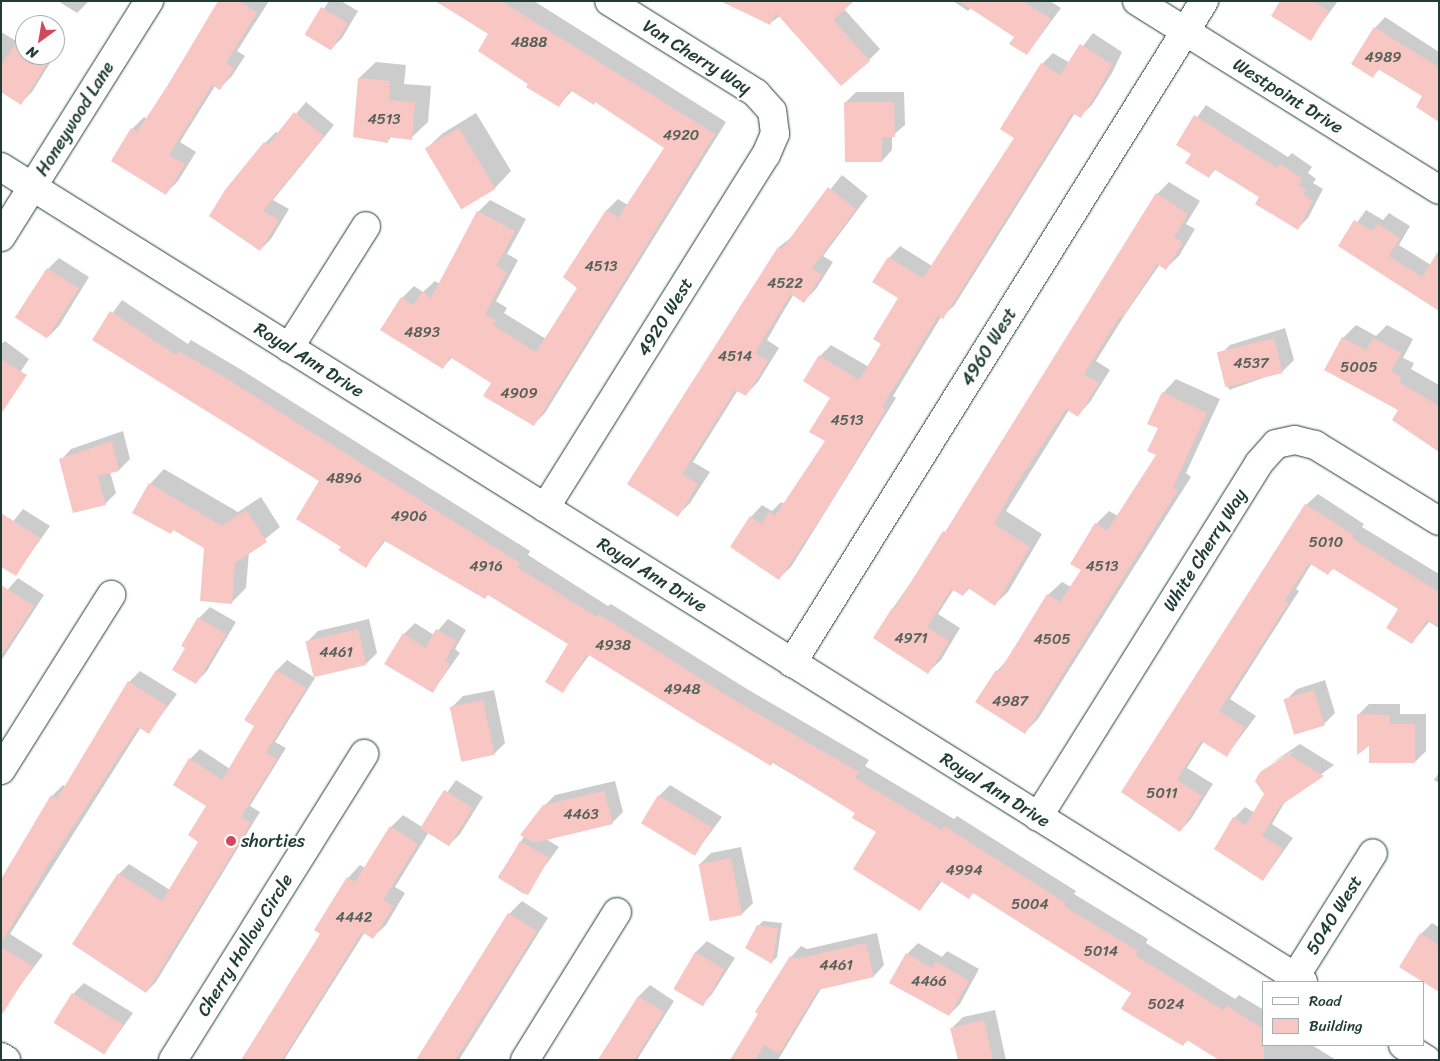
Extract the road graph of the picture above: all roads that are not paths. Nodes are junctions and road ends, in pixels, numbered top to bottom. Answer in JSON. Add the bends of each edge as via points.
{"nodes":[{"id":1,"x":149,"y":1,"type":"edge"},
{"id":2,"x":609,"y":1,"type":"edge"},
{"id":3,"x":1137,"y":1,"type":"edge"},
{"id":4,"x":1204,"y":1,"type":"edge"},
{"id":5,"x":1186,"y":32,"type":"junction"},
{"id":6,"x":775,"y":122,"type":"joint"},
{"id":7,"x":1,"y":167,"type":"edge"},
{"id":8,"x":32,"y":187,"type":"junction"},
{"id":9,"x":1439,"y":190,"type":"edge"},
{"id":10,"x":366,"y":226,"type":"dead end"},
{"id":11,"x":1,"y":237,"type":"edge"},
{"id":12,"x":289,"y":348,"type":"junction"},
{"id":13,"x":545,"y":508,"type":"junction"},
{"id":14,"x":1439,"y":522,"type":"edge"},
{"id":15,"x":111,"y":595,"type":"dead end"},
{"id":16,"x":792,"y":662,"type":"junction"},
{"id":17,"x":364,"y":754,"type":"dead end"},
{"id":18,"x":1,"y":770,"type":"edge"},
{"id":19,"x":1038,"y":817,"type":"junction"},
{"id":20,"x":1372,"y":853,"type":"dead end"},
{"id":21,"x":617,"y":912,"type":"dead end"},
{"id":22,"x":1299,"y":980,"type":"edge"},
{"id":23,"x":1405,"y":1046,"type":"edge"},
{"id":24,"x":1,"y":1056,"type":"edge"},
{"id":25,"x":6,"y":1060,"type":"edge"},
{"id":26,"x":173,"y":1060,"type":"edge"},
{"id":27,"x":525,"y":1060,"type":"edge"},
{"id":28,"x":1426,"y":1060,"type":"edge"}],
"edges":[{"from":1,"to":8,"type":"street","name":"Honeywood Lane"},
{"from":2,"to":6,"type":"street","name":"Van Cherry Way","via":[[756,93],[772,111]]},
{"from":3,"to":5,"type":"street","name":"Westpoint Drive"},
{"from":4,"to":5,"type":"street","name":"4960 West"},
{"from":5,"to":9,"type":"street","name":"Westpoint Drive"},
{"from":5,"to":16,"type":"street","name":"4960 West"},
{"from":6,"to":13,"type":"street","name":"4920 West","via":[[766,155]]},
{"from":7,"to":8,"type":"street","name":"Royal Ann Drive"},
{"from":8,"to":11,"type":"street","name":"Honeywood Lane"},
{"from":8,"to":12,"type":"street","name":"Royal Ann Drive"},
{"from":10,"to":12,"type":"street"},
{"from":12,"to":13,"type":"street","name":"Royal Ann Drive"},
{"from":13,"to":16,"type":"street","name":"Royal Ann Drive"},
{"from":14,"to":19,"type":"street","name":"White Cherry Way","via":[[1315,445],[1295,440],[1276,444],[1259,463]]},
{"from":15,"to":18,"type":"street"},
{"from":16,"to":19,"type":"street","name":"Royal Ann Drive"},
{"from":17,"to":26,"type":"street","name":"Cherry Hollow Circle"},
{"from":19,"to":22,"type":"street","name":"Royal Ann Drive"},
{"from":20,"to":22,"type":"street","name":"5040 West"},
{"from":21,"to":27,"type":"street"},
{"from":23,"to":28,"type":"street"},
{"from":24,"to":25,"type":"street"}]}
